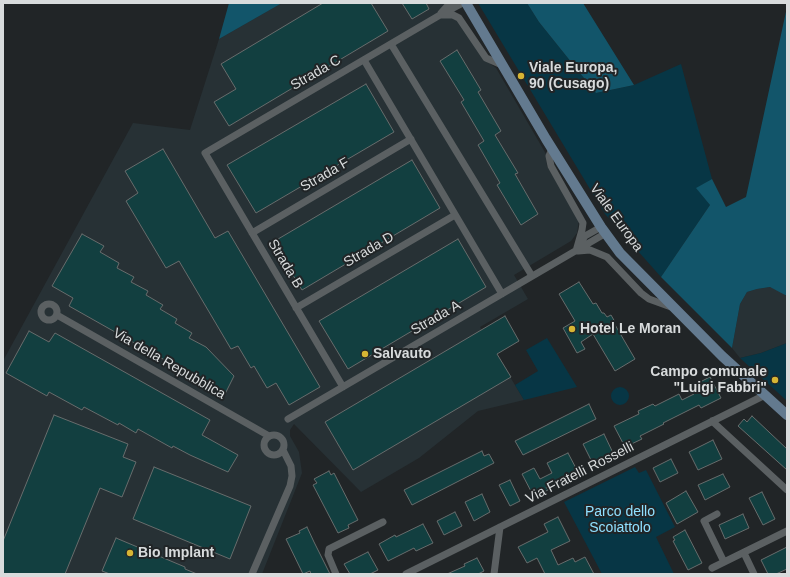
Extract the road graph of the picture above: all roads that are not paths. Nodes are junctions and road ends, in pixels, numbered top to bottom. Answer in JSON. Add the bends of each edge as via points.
{"nodes":[{"id":1,"x":445,"y":3,"type":"edge"},
{"id":2,"x":450,"y":3,"type":"edge"},
{"id":3,"x":462,"y":3,"type":"edge"},
{"id":4,"x":466,"y":3,"type":"edge"},
{"id":5,"x":440,"y":15,"type":"junction"},
{"id":6,"x":391,"y":44,"type":"junction"},
{"id":7,"x":364,"y":60,"type":"junction"},
{"id":8,"x":502,"y":65,"type":"junction"},
{"id":9,"x":411,"y":139,"type":"junction"},
{"id":10,"x":552,"y":149,"type":"junction"},
{"id":11,"x":205,"y":153,"type":"joint"},
{"id":12,"x":455,"y":215,"type":"junction"},
{"id":13,"x":603,"y":230,"type":"junction"},
{"id":14,"x":252,"y":233,"type":"junction"},
{"id":15,"x":576,"y":251,"type":"junction"},
{"id":16,"x":532,"y":276,"type":"junction"},
{"id":17,"x":502,"y":294,"type":"junction"},
{"id":18,"x":296,"y":308,"type":"junction"},
{"id":19,"x":673,"y":308,"type":"junction"},
{"id":20,"x":57,"y":314,"type":"dead end"},
{"id":21,"x":343,"y":387,"type":"junction"},
{"id":22,"x":765,"y":395,"type":"junction"},
{"id":23,"x":787,"y":415,"type":"edge"},
{"id":24,"x":288,"y":419,"type":"dead end"},
{"id":25,"x":712,"y":421,"type":"junction"},
{"id":26,"x":269,"y":436,"type":"junction"},
{"id":27,"x":283,"y":450,"type":"junction"},
{"id":28,"x":787,"y":490,"type":"edge"},
{"id":29,"x":717,"y":514,"type":"dead end"},
{"id":30,"x":383,"y":522,"type":"dead end"},
{"id":31,"x":500,"y":527,"type":"junction"},
{"id":32,"x":787,"y":531,"type":"edge"},
{"id":33,"x":744,"y":553,"type":"junction"},
{"id":34,"x":724,"y":562,"type":"junction"},
{"id":35,"x":712,"y":568,"type":"dead end"},
{"id":36,"x":252,"y":574,"type":"edge"},
{"id":37,"x":336,"y":574,"type":"edge"},
{"id":38,"x":406,"y":574,"type":"edge"},
{"id":39,"x":494,"y":574,"type":"edge"},
{"id":40,"x":754,"y":574,"type":"edge"}],
"edges":[{"from":1,"to":5,"type":"street"},
{"from":2,"to":5,"type":"street","name":"Strada C"},
{"from":3,"to":5,"type":"street","name":"Strada C"},
{"from":4,"to":8,"type":"main road","name":"Viale Europa"},
{"from":5,"to":6,"type":"street","name":"Strada C"},
{"from":5,"to":8,"type":"street","via":[[453,15],[459,18],[486,58]]},
{"from":6,"to":7,"type":"street","name":"Strada C"},
{"from":6,"to":16,"type":"street"},
{"from":7,"to":9,"type":"street"},
{"from":7,"to":11,"type":"street","name":"Strada C"},
{"from":8,"to":10,"type":"main road","name":"Viale Europa"},
{"from":9,"to":12,"type":"street"},
{"from":9,"to":14,"type":"street","name":"Strada F"},
{"from":10,"to":13,"type":"main road","name":"Viale Europa"},
{"from":10,"to":15,"type":"street","via":[[549,156],[551,166],[583,223]]},
{"from":11,"to":14,"type":"street","name":"Strada B"},
{"from":12,"to":17,"type":"street"},
{"from":12,"to":18,"type":"street","name":"Strada D"},
{"from":13,"to":15,"type":"street","name":"Strada A"},
{"from":13,"to":19,"type":"main road","name":"Viale Europa","via":[[620,253]]},
{"from":14,"to":18,"type":"street","name":"Strada B"},
{"from":15,"to":16,"type":"street","name":"Strada A"},
{"from":15,"to":19,"type":"street","via":[[590,250],[607,257],[640,293]]},
{"from":16,"to":17,"type":"street","name":"Strada A"},
{"from":17,"to":21,"type":"street","name":"Strada A"},
{"from":18,"to":21,"type":"street","name":"Strada B"},
{"from":19,"to":22,"type":"main road","name":"Viale Europa"},
{"from":20,"to":26,"type":"street","name":"Via della Repubblica"},
{"from":21,"to":24,"type":"street","name":"Strada A"},
{"from":22,"to":23,"type":"main road","name":"Viale Europa"},
{"from":22,"to":25,"type":"street","name":"Via Fratelli Rosselli"},
{"from":25,"to":28,"type":"street"},
{"from":25,"to":31,"type":"street","name":"Via Fratelli Rosselli"},
{"from":26,"to":27,"type":"street","via":[[281,438]]},
{"from":26,"to":27,"type":"street","via":[[264,444],[266,451],[274,455]]},
{"from":27,"to":36,"type":"street","via":[[291,466],[290,486]]},
{"from":29,"to":34,"type":"street","via":[[704,521]]},
{"from":30,"to":37,"type":"street","via":[[329,550],[328,555]]},
{"from":31,"to":38,"type":"street","name":"Via Fratelli Rosselli"},
{"from":31,"to":39,"type":"street"},
{"from":32,"to":33,"type":"street"},
{"from":33,"to":34,"type":"street"},
{"from":33,"to":40,"type":"street"},
{"from":34,"to":35,"type":"street"}]}
